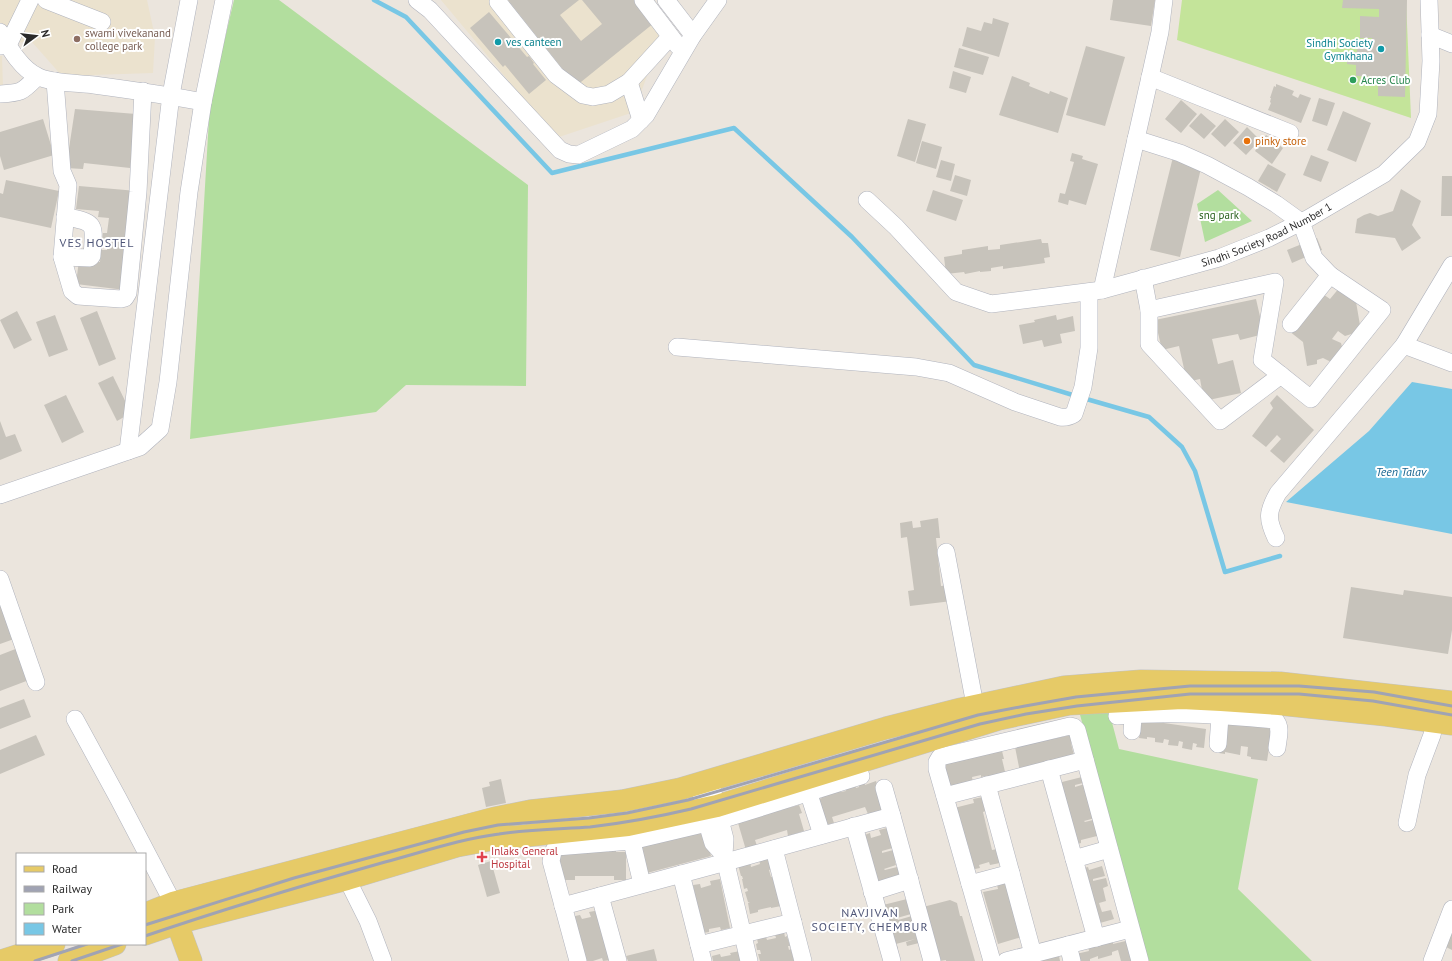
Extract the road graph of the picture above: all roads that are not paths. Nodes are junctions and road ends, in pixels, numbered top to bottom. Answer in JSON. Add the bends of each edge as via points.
{"nodes":[{"id":1,"x":30,"y":0,"type":"edge"},
{"id":2,"x":46,"y":0,"type":"edge"},
{"id":3,"x":190,"y":0,"type":"edge"},
{"id":4,"x":224,"y":0,"type":"edge"},
{"id":5,"x":417,"y":0,"type":"edge"},
{"id":6,"x":643,"y":0,"type":"edge"},
{"id":7,"x":666,"y":0,"type":"edge"},
{"id":8,"x":718,"y":0,"type":"edge"},
{"id":9,"x":1164,"y":0,"type":"edge"},
{"id":10,"x":1430,"y":0,"type":"edge"},
{"id":11,"x":498,"y":2,"type":"dead end"},
{"id":12,"x":102,"y":22,"type":"dead end"},
{"id":13,"x":693,"y":35,"type":"junction"},
{"id":14,"x":1430,"y":35,"type":"junction"},
{"id":15,"x":670,"y":37,"type":"junction"},
{"id":16,"x":3,"y":41,"type":"edge"},
{"id":17,"x":1452,"y":44,"type":"edge"},
{"id":18,"x":683,"y":53,"type":"junction"},
{"id":19,"x":37,"y":77,"type":"junction"},
{"id":20,"x":1150,"y":77,"type":"junction"},
{"id":21,"x":55,"y":81,"type":"junction"},
{"id":22,"x":629,"y":82,"type":"junction"},
{"id":23,"x":143,"y":91,"type":"junction"},
{"id":24,"x":0,"y":94,"type":"edge"},
{"id":25,"x":171,"y":95,"type":"junction"},
{"id":26,"x":203,"y":102,"type":"junction"},
{"id":27,"x":641,"y":120,"type":"junction"},
{"id":28,"x":1290,"y":134,"type":"dead end"},
{"id":29,"x":1136,"y":139,"type":"junction"},
{"id":30,"x":867,"y":200,"type":"dead end"},
{"id":31,"x":65,"y":217,"type":"junction"},
{"id":32,"x":1301,"y":222,"type":"junction"},
{"id":33,"x":62,"y":257,"type":"junction"},
{"id":34,"x":1452,"y":265,"type":"edge"},
{"id":35,"x":1330,"y":275,"type":"junction"},
{"id":36,"x":1143,"y":278,"type":"junction"},
{"id":37,"x":1095,"y":291,"type":"junction"},
{"id":38,"x":1149,"y":310,"type":"junction"},
{"id":39,"x":1291,"y":324,"type":"dead end"},
{"id":40,"x":1404,"y":345,"type":"junction"},
{"id":41,"x":676,"y":347,"type":"dead end"},
{"id":42,"x":1452,"y":363,"type":"edge"},
{"id":43,"x":1281,"y":375,"type":"junction"},
{"id":44,"x":128,"y":451,"type":"junction"},
{"id":45,"x":0,"y":495,"type":"edge"},
{"id":46,"x":1276,"y":538,"type":"dead end"},
{"id":47,"x":946,"y":552,"type":"dead end"},
{"id":48,"x":0,"y":579,"type":"edge"},
{"id":49,"x":36,"y":682,"type":"dead end"},
{"id":50,"x":1280,"y":683,"type":"junction"},
{"id":51,"x":1090,"y":694,"type":"junction"},
{"id":52,"x":1403,"y":696,"type":"junction"},
{"id":53,"x":1221,"y":699,"type":"junction"},
{"id":54,"x":1452,"y":702,"type":"edge"},
{"id":55,"x":1279,"y":704,"type":"junction"},
{"id":56,"x":975,"y":706,"type":"junction"},
{"id":57,"x":1401,"y":717,"type":"junction"},
{"id":58,"x":74,"y":719,"type":"dead end"},
{"id":59,"x":999,"y":719,"type":"junction"},
{"id":60,"x":912,"y":722,"type":"junction"},
{"id":61,"x":1443,"y":723,"type":"edge"},
{"id":62,"x":862,"y":736,"type":"junction"},
{"id":63,"x":1005,"y":740,"type":"junction"},
{"id":64,"x":918,"y":744,"type":"junction"},
{"id":65,"x":1218,"y":744,"type":"dead end"},
{"id":66,"x":1277,"y":748,"type":"dead end"},
{"id":67,"x":1084,"y":760,"type":"junction"},
{"id":68,"x":865,"y":768,"type":"junction"},
{"id":69,"x":1049,"y":769,"type":"junction"},
{"id":70,"x":704,"y":782,"type":"junction"},
{"id":71,"x":987,"y":785,"type":"junction"},
{"id":72,"x":807,"y":786,"type":"junction"},
{"id":73,"x":884,"y":788,"type":"dead end"},
{"id":74,"x":945,"y":796,"type":"junction"},
{"id":75,"x":712,"y":815,"type":"junction"},
{"id":76,"x":892,"y":816,"type":"junction"},
{"id":77,"x":1407,"y":823,"type":"dead end"},
{"id":78,"x":854,"y":826,"type":"junction"},
{"id":79,"x":492,"y":829,"type":"junction"},
{"id":80,"x":630,"y":833,"type":"junction"},
{"id":81,"x":822,"y":835,"type":"junction"},
{"id":82,"x":774,"y":849,"type":"junction"},
{"id":83,"x":1109,"y":849,"type":"junction"},
{"id":84,"x":145,"y":853,"type":"edge"},
{"id":85,"x":146,"y":854,"type":"edge"},
{"id":86,"x":725,"y":859,"type":"junction"},
{"id":87,"x":1074,"y":859,"type":"junction"},
{"id":88,"x":344,"y":869,"type":"junction"},
{"id":89,"x":1011,"y":873,"type":"junction"},
{"id":90,"x":681,"y":874,"type":"junction"},
{"id":91,"x":910,"y":880,"type":"junction"},
{"id":92,"x":642,"y":884,"type":"junction"},
{"id":93,"x":970,"y":884,"type":"junction"},
{"id":94,"x":872,"y":892,"type":"junction"},
{"id":95,"x":600,"y":896,"type":"junction"},
{"id":96,"x":563,"y":906,"type":"junction"},
{"id":97,"x":1452,"y":910,"type":"edge"},
{"id":98,"x":175,"y":913,"type":"junction"},
{"id":99,"x":146,"y":914,"type":"edge"},
{"id":100,"x":793,"y":922,"type":"junction"},
{"id":101,"x":1130,"y":929,"type":"junction"},
{"id":102,"x":146,"y":933,"type":"edge"},
{"id":103,"x":742,"y":935,"type":"junction"},
{"id":104,"x":1096,"y":938,"type":"junction"},
{"id":105,"x":51,"y":945,"type":"edge"},
{"id":106,"x":104,"y":950,"type":"edge"},
{"id":107,"x":701,"y":953,"type":"edge"},
{"id":108,"x":1070,"y":953,"type":"edge"},
{"id":109,"x":1033,"y":954,"type":"junction"},
{"id":110,"x":1,"y":961,"type":"edge"},
{"id":111,"x":68,"y":961,"type":"edge"},
{"id":112,"x":191,"y":961,"type":"edge"},
{"id":113,"x":383,"y":961,"type":"edge"},
{"id":114,"x":578,"y":961,"type":"edge"},
{"id":115,"x":618,"y":961,"type":"edge"},
{"id":116,"x":749,"y":961,"type":"edge"},
{"id":117,"x":802,"y":961,"type":"edge"},
{"id":118,"x":892,"y":961,"type":"edge"},
{"id":119,"x":932,"y":961,"type":"edge"},
{"id":120,"x":992,"y":961,"type":"edge"},
{"id":121,"x":1006,"y":961,"type":"edge"},
{"id":122,"x":1140,"y":961,"type":"edge"},
{"id":123,"x":1432,"y":961,"type":"edge"}],
"edges":[{"from":1,"to":16,"type":"street"},
{"from":2,"to":12,"type":"street"},
{"from":3,"to":25,"type":"street"},
{"from":4,"to":26,"type":"street"},
{"from":5,"to":27,"type":"street","via":[[430,10],[560,150],[578,155],[632,129]]},
{"from":6,"to":15,"type":"street"},
{"from":7,"to":13,"type":"street"},
{"from":8,"to":13,"type":"street"},
{"from":9,"to":20,"type":"street"},
{"from":10,"to":14,"type":"street","name":"Sindhi Society Road Number 1"},
{"from":11,"to":22,"type":"street","via":[[556,75],[583,94],[594,97],[609,94]]},
{"from":13,"to":18,"type":"street"},
{"from":14,"to":17,"type":"street"},
{"from":14,"to":32,"type":"street","name":"Sindhi Society Road Number 1","via":[[1428,114],[1417,142],[1384,174]]},
{"from":15,"to":18,"type":"street"},
{"from":15,"to":22,"type":"street"},
{"from":16,"to":19,"type":"street"},
{"from":18,"to":27,"type":"street"},
{"from":19,"to":21,"type":"street"},
{"from":19,"to":24,"type":"street","via":[[23,91]]},
{"from":20,"to":28,"type":"street"},
{"from":20,"to":29,"type":"street"},
{"from":21,"to":23,"type":"street"},
{"from":21,"to":31,"type":"street","via":[[62,171],[68,185]]},
{"from":22,"to":27,"type":"street"},
{"from":23,"to":25,"type":"street"},
{"from":23,"to":33,"type":"street","via":[[138,192],[127,296],[121,299],[74,294]]},
{"from":25,"to":26,"type":"street"},
{"from":25,"to":44,"type":"street"},
{"from":26,"to":44,"type":"street","via":[[189,192],[168,382],[160,429],[140,447]]},
{"from":29,"to":32,"type":"street","via":[[1208,165],[1276,204]]},
{"from":29,"to":37,"type":"street"},
{"from":30,"to":37,"type":"street","name":"Sindhi Society Road Number 1","via":[[896,227],[956,292],[990,304]]},
{"from":31,"to":33,"type":"street"},
{"from":31,"to":33,"type":"street","via":[[84,220],[90,224],[94,233],[90,258]]},
{"from":32,"to":35,"type":"street","via":[[1314,258]]},
{"from":32,"to":36,"type":"street","name":"Sindhi Society Road Number 1","via":[[1270,238],[1219,258]]},
{"from":34,"to":40,"type":"street"},
{"from":35,"to":39,"type":"street"},
{"from":35,"to":43,"type":"street","via":[[1382,310],[1311,399]]},
{"from":36,"to":37,"type":"street","name":"Sindhi Society Road Number 1"},
{"from":36,"to":38,"type":"street"},
{"from":37,"to":41,"type":"street","via":[[1083,387],[1074,414],[1070,416],[1060,417],[1015,402],[949,373],[916,367]]},
{"from":38,"to":43,"type":"street","via":[[1149,344],[1220,420]]},
{"from":38,"to":43,"type":"street","via":[[1275,282],[1262,360]]},
{"from":40,"to":42,"type":"street"},
{"from":40,"to":46,"type":"street","via":[[1278,493],[1268,516]]},
{"from":44,"to":45,"type":"street"},
{"from":47,"to":56,"type":"street"},
{"from":48,"to":49,"type":"street"},
{"from":50,"to":52,"type":"main road"},
{"from":50,"to":53,"type":"main road"},
{"from":50,"to":55,"type":"main road"},
{"from":51,"to":53,"type":"main road","via":[[1133,707],[1182,698]]},
{"from":51,"to":56,"type":"main road","via":[[1064,687]]},
{"from":51,"to":59,"type":"main road","via":[[1069,704]]},
{"from":52,"to":54,"type":"main road"},
{"from":52,"to":57,"type":"main road"},
{"from":53,"to":55,"type":"main road"},
{"from":53,"to":65,"type":"street"},
{"from":53,"to":66,"type":"street","via":[[1275,720],[1279,727]]},
{"from":55,"to":57,"type":"main road"},
{"from":56,"to":60,"type":"main road"},
{"from":57,"to":61,"type":"main road"},
{"from":58,"to":84,"type":"street"},
{"from":59,"to":63,"type":"street"},
{"from":59,"to":64,"type":"main road"},
{"from":60,"to":62,"type":"main road"},
{"from":60,"to":64,"type":"main road"},
{"from":61,"to":77,"type":"street","via":[[1432,735],[1417,775]]},
{"from":62,"to":68,"type":"main road"},
{"from":62,"to":70,"type":"main road"},
{"from":63,"to":67,"type":"street","via":[[1074,727],[1077,730]]},
{"from":63,"to":74,"type":"street","via":[[940,757],[937,769]]},
{"from":64,"to":68,"type":"main road"},
{"from":67,"to":69,"type":"street"},
{"from":67,"to":83,"type":"street"},
{"from":68,"to":72,"type":"main road"},
{"from":69,"to":71,"type":"street"},
{"from":69,"to":87,"type":"street"},
{"from":70,"to":75,"type":"street"},
{"from":70,"to":79,"type":"main road","via":[[622,801],[530,812]]},
{"from":71,"to":74,"type":"street"},
{"from":71,"to":89,"type":"street"},
{"from":72,"to":75,"type":"main road"},
{"from":72,"to":81,"type":"street"},
{"from":73,"to":76,"type":"street"},
{"from":74,"to":93,"type":"street"},
{"from":75,"to":80,"type":"main road"},
{"from":75,"to":86,"type":"street","via":[[713,843]]},
{"from":76,"to":78,"type":"street"},
{"from":76,"to":91,"type":"street"},
{"from":78,"to":81,"type":"street"},
{"from":78,"to":94,"type":"street"},
{"from":79,"to":80,"type":"main road"},
{"from":79,"to":88,"type":"main road"},
{"from":80,"to":92,"type":"street"},
{"from":80,"to":96,"type":"street","via":[[556,848],[552,861]]},
{"from":81,"to":82,"type":"street"},
{"from":82,"to":86,"type":"street"},
{"from":82,"to":100,"type":"street"},
{"from":83,"to":87,"type":"street"},
{"from":83,"to":101,"type":"street"},
{"from":85,"to":98,"type":"street"},
{"from":86,"to":90,"type":"street"},
{"from":86,"to":103,"type":"street"},
{"from":87,"to":104,"type":"street"},
{"from":88,"to":98,"type":"main road"},
{"from":88,"to":113,"type":"street"},
{"from":89,"to":93,"type":"street"},
{"from":89,"to":109,"type":"street"},
{"from":90,"to":92,"type":"street"},
{"from":90,"to":107,"type":"street"},
{"from":91,"to":94,"type":"street"},
{"from":91,"to":119,"type":"street"},
{"from":92,"to":95,"type":"street"},
{"from":93,"to":120,"type":"street"},
{"from":94,"to":118,"type":"street"},
{"from":95,"to":96,"type":"street"},
{"from":95,"to":115,"type":"street"},
{"from":96,"to":114,"type":"street"},
{"from":97,"to":123,"type":"street"},
{"from":98,"to":99,"type":"main road"},
{"from":98,"to":102,"type":"main road"},
{"from":98,"to":112,"type":"main road"},
{"from":100,"to":103,"type":"street"},
{"from":100,"to":117,"type":"street"},
{"from":101,"to":104,"type":"street"},
{"from":101,"to":122,"type":"street"},
{"from":103,"to":107,"type":"street"},
{"from":103,"to":116,"type":"street"},
{"from":104,"to":108,"type":"street"},
{"from":105,"to":110,"type":"main road"},
{"from":106,"to":111,"type":"main road"},
{"from":108,"to":109,"type":"street"},
{"from":109,"to":121,"type":"street"}]}
